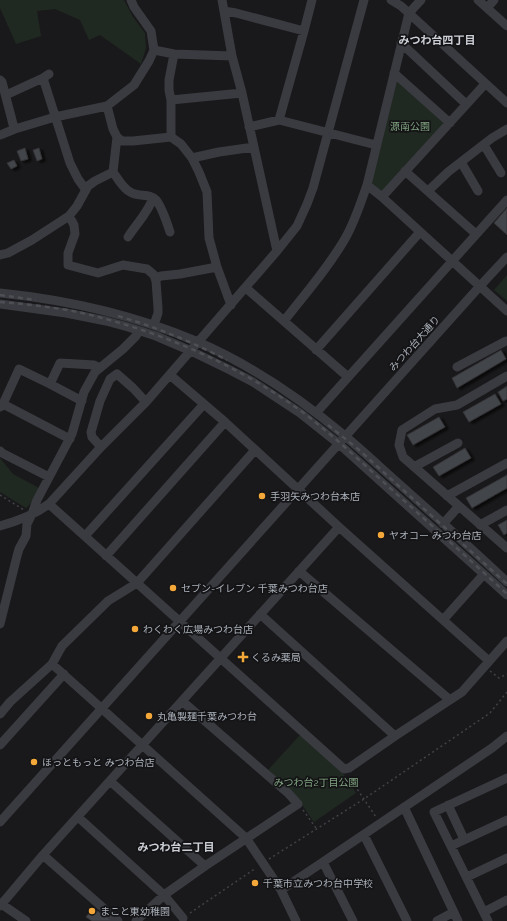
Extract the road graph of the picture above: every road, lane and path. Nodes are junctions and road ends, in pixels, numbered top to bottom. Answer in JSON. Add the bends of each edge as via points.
{"nodes":[{"id":1,"x":131,"y":0,"type":"edge"},
{"id":2,"x":222,"y":0,"type":"edge"},
{"id":3,"x":312,"y":0,"type":"edge"},
{"id":4,"x":364,"y":0,"type":"edge"},
{"id":5,"x":391,"y":0,"type":"edge"},
{"id":6,"x":421,"y":0,"type":"edge"},
{"id":7,"x":478,"y":0,"type":"edge"},
{"id":8,"x":494,"y":0,"type":"edge"},
{"id":9,"x":487,"y":8,"type":"junction"},
{"id":10,"x":224,"y":11,"type":"junction"},
{"id":11,"x":409,"y":13,"type":"junction"},
{"id":12,"x":507,"y":26,"type":"edge"},
{"id":13,"x":304,"y":31,"type":"junction"},
{"id":14,"x":401,"y":44,"type":"junction"},
{"id":15,"x":154,"y":50,"type":"junction"},
{"id":16,"x":174,"y":54,"type":"junction"},
{"id":17,"x":232,"y":56,"type":"junction"},
{"id":18,"x":394,"y":73,"type":"junction"},
{"id":19,"x":0,"y":80,"type":"edge"},
{"id":20,"x":485,"y":84,"type":"junction"},
{"id":21,"x":242,"y":93,"type":"junction"},
{"id":22,"x":6,"y":95,"type":"junction"},
{"id":23,"x":171,"y":100,"type":"junction"},
{"id":24,"x":507,"y":103,"type":"edge"},
{"id":25,"x":466,"y":104,"type":"junction"},
{"id":26,"x":108,"y":106,"type":"junction"},
{"id":27,"x":54,"y":116,"type":"junction"},
{"id":28,"x":279,"y":120,"type":"junction"},
{"id":29,"x":450,"y":123,"type":"junction"},
{"id":30,"x":249,"y":127,"type":"junction"},
{"id":31,"x":15,"y":129,"type":"junction"},
{"id":32,"x":507,"y":129,"type":"edge"},
{"id":33,"x":328,"y":133,"type":"junction"},
{"id":34,"x":0,"y":135,"type":"edge"},
{"id":35,"x":117,"y":137,"type":"junction"},
{"id":36,"x":172,"y":137,"type":"junction"},
{"id":37,"x":376,"y":145,"type":"junction"},
{"id":38,"x":484,"y":145,"type":"junction"},
{"id":39,"x":254,"y":147,"type":"junction"},
{"id":40,"x":192,"y":158,"type":"junction"},
{"id":41,"x":461,"y":162,"type":"junction"},
{"id":42,"x":406,"y":170,"type":"junction"},
{"id":43,"x":113,"y":172,"type":"junction"},
{"id":44,"x":501,"y":173,"type":"dead end"},
{"id":45,"x":367,"y":185,"type":"junction"},
{"id":46,"x":86,"y":190,"type":"junction"},
{"id":47,"x":428,"y":191,"type":"junction"},
{"id":48,"x":478,"y":191,"type":"dead end"},
{"id":49,"x":382,"y":197,"type":"junction"},
{"id":50,"x":153,"y":198,"type":"junction"},
{"id":51,"x":507,"y":200,"type":"edge"},
{"id":52,"x":68,"y":216,"type":"junction"},
{"id":53,"x":170,"y":232,"type":"dead end"},
{"id":54,"x":420,"y":232,"type":"junction"},
{"id":55,"x":476,"y":234,"type":"junction"},
{"id":56,"x":128,"y":238,"type":"dead end"},
{"id":57,"x":0,"y":249,"type":"edge"},
{"id":58,"x":13,"y":250,"type":"junction"},
{"id":59,"x":277,"y":251,"type":"junction"},
{"id":60,"x":0,"y":255,"type":"edge"},
{"id":61,"x":507,"y":257,"type":"edge"},
{"id":62,"x":452,"y":261,"type":"junction"},
{"id":63,"x":216,"y":267,"type":"junction"},
{"id":64,"x":156,"y":278,"type":"junction"},
{"id":65,"x":480,"y":286,"type":"junction"},
{"id":66,"x":246,"y":288,"type":"junction"},
{"id":67,"x":0,"y":293,"type":"edge"},
{"id":68,"x":0,"y":304,"type":"edge"},
{"id":69,"x":231,"y":305,"type":"junction"},
{"id":70,"x":507,"y":311,"type":"edge"},
{"id":71,"x":284,"y":321,"type":"junction"},
{"id":72,"x":154,"y":325,"type":"junction"},
{"id":73,"x":139,"y":331,"type":"junction"},
{"id":74,"x":199,"y":342,"type":"junction"},
{"id":75,"x":507,"y":342,"type":"edge"},
{"id":76,"x":316,"y":350,"type":"junction"},
{"id":77,"x":190,"y":351,"type":"junction"},
{"id":78,"x":457,"y":367,"type":"dead end"},
{"id":79,"x":100,"y":368,"type":"junction"},
{"id":80,"x":170,"y":375,"type":"junction"},
{"id":81,"x":507,"y":376,"type":"edge"},
{"id":82,"x":348,"y":377,"type":"junction"},
{"id":83,"x":50,"y":384,"type":"junction"},
{"id":84,"x":82,"y":401,"type":"junction"},
{"id":85,"x":146,"y":402,"type":"junction"},
{"id":86,"x":204,"y":404,"type":"junction"},
{"id":87,"x":1,"y":405,"type":"edge"},
{"id":88,"x":316,"y":413,"type":"junction"},
{"id":89,"x":225,"y":422,"type":"junction"},
{"id":90,"x":345,"y":436,"type":"junction"},
{"id":91,"x":70,"y":439,"type":"junction"},
{"id":92,"x":458,"y":443,"type":"dead end"},
{"id":93,"x":339,"y":444,"type":"junction"},
{"id":94,"x":101,"y":447,"type":"junction"},
{"id":95,"x":255,"y":450,"type":"junction"},
{"id":96,"x":0,"y":451,"type":"edge"},
{"id":97,"x":507,"y":463,"type":"edge"},
{"id":98,"x":414,"y":467,"type":"junction"},
{"id":99,"x":49,"y":477,"type":"junction"},
{"id":100,"x":298,"y":490,"type":"junction"},
{"id":101,"x":0,"y":495,"type":"edge"},
{"id":102,"x":447,"y":496,"type":"junction"},
{"id":103,"x":49,"y":504,"type":"junction"},
{"id":104,"x":459,"y":506,"type":"junction"},
{"id":105,"x":507,"y":510,"type":"edge"},
{"id":106,"x":30,"y":515,"type":"junction"},
{"id":107,"x":443,"y":524,"type":"junction"},
{"id":108,"x":480,"y":525,"type":"junction"},
{"id":109,"x":0,"y":526,"type":"edge"},
{"id":110,"x":339,"y":527,"type":"junction"},
{"id":111,"x":85,"y":536,"type":"junction"},
{"id":112,"x":507,"y":548,"type":"edge"},
{"id":113,"x":106,"y":556,"type":"junction"},
{"id":114,"x":299,"y":571,"type":"junction"},
{"id":115,"x":484,"y":574,"type":"junction"},
{"id":116,"x":507,"y":582,"type":"edge"},
{"id":117,"x":137,"y":583,"type":"junction"},
{"id":118,"x":507,"y":595,"type":"edge"},
{"id":119,"x":260,"y":614,"type":"junction"},
{"id":120,"x":443,"y":620,"type":"junction"},
{"id":121,"x":180,"y":621,"type":"junction"},
{"id":122,"x":0,"y":624,"type":"edge"},
{"id":123,"x":507,"y":641,"type":"edge"},
{"id":124,"x":220,"y":658,"type":"junction"},
{"id":125,"x":52,"y":664,"type":"junction"},
{"id":126,"x":487,"y":664,"type":"junction"},
{"id":127,"x":64,"y":674,"type":"junction"},
{"id":128,"x":507,"y":674,"type":"edge"},
{"id":129,"x":507,"y":692,"type":"edge"},
{"id":130,"x":450,"y":700,"type":"junction"},
{"id":131,"x":182,"y":701,"type":"junction"},
{"id":132,"x":102,"y":708,"type":"junction"},
{"id":133,"x":0,"y":714,"type":"edge"},
{"id":134,"x":395,"y":736,"type":"junction"},
{"id":135,"x":507,"y":736,"type":"edge"},
{"id":136,"x":0,"y":745,"type":"edge"},
{"id":137,"x":142,"y":745,"type":"junction"},
{"id":138,"x":344,"y":769,"type":"junction"},
{"id":139,"x":507,"y":778,"type":"edge"},
{"id":140,"x":110,"y":781,"type":"junction"},
{"id":141,"x":364,"y":799,"type":"junction"},
{"id":142,"x":298,"y":804,"type":"junction"},
{"id":143,"x":448,"y":805,"type":"junction"},
{"id":144,"x":404,"y":807,"type":"junction"},
{"id":145,"x":78,"y":817,"type":"junction"},
{"id":146,"x":507,"y":820,"type":"edge"},
{"id":147,"x":0,"y":822,"type":"edge"},
{"id":148,"x":380,"y":823,"type":"junction"},
{"id":149,"x":317,"y":829,"type":"junction"},
{"id":150,"x":364,"y":835,"type":"junction"},
{"id":151,"x":463,"y":837,"type":"dead end"},
{"id":152,"x":246,"y":838,"type":"junction"},
{"id":153,"x":451,"y":846,"type":"junction"},
{"id":154,"x":43,"y":855,"type":"junction"},
{"id":155,"x":507,"y":858,"type":"edge"},
{"id":156,"x":323,"y":862,"type":"junction"},
{"id":157,"x":263,"y":863,"type":"junction"},
{"id":158,"x":205,"y":866,"type":"junction"},
{"id":159,"x":467,"y":877,"type":"junction"},
{"id":160,"x":280,"y":890,"type":"junction"},
{"id":161,"x":164,"y":895,"type":"junction"},
{"id":162,"x":507,"y":900,"type":"edge"},
{"id":163,"x":0,"y":904,"type":"edge"},
{"id":164,"x":484,"y":912,"type":"junction"},
{"id":165,"x":456,"y":917,"type":"edge"},
{"id":166,"x":183,"y":918,"type":"joint"},
{"id":167,"x":26,"y":921,"type":"edge"},
{"id":168,"x":118,"y":921,"type":"edge"},
{"id":169,"x":136,"y":921,"type":"edge"},
{"id":170,"x":296,"y":921,"type":"edge"},
{"id":171,"x":353,"y":921,"type":"edge"},
{"id":172,"x":407,"y":921,"type":"edge"},
{"id":173,"x":437,"y":921,"type":"edge"},
{"id":174,"x":488,"y":921,"type":"edge"}],
"edges":[{"from":1,"to":15,"type":"street","via":[[151,31]]},
{"from":2,"to":10,"type":"street"},
{"from":3,"to":13,"type":"street"},
{"from":4,"to":33,"type":"street"},
{"from":5,"to":11,"type":"street"},
{"from":6,"to":11,"type":"street"},
{"from":7,"to":9,"type":"street"},
{"from":8,"to":9,"type":"street"},
{"from":9,"to":12,"type":"street"},
{"from":10,"to":13,"type":"street"},
{"from":10,"to":17,"type":"street"},
{"from":11,"to":14,"type":"street"},
{"from":11,"to":20,"type":"street"},
{"from":13,"to":28,"type":"street"},
{"from":14,"to":18,"type":"street"},
{"from":14,"to":25,"type":"street"},
{"from":15,"to":16,"type":"street"},
{"from":15,"to":26,"type":"street","via":[[134,85]]},
{"from":16,"to":17,"type":"street"},
{"from":16,"to":23,"type":"street","via":[[169,80]]},
{"from":17,"to":21,"type":"street"},
{"from":18,"to":29,"type":"street"},
{"from":18,"to":37,"type":"street"},
{"from":19,"to":22,"type":"street"},
{"from":20,"to":24,"type":"street"},
{"from":20,"to":25,"type":"street"},
{"from":21,"to":23,"type":"street"},
{"from":21,"to":30,"type":"street"},
{"from":22,"to":27,"type":"street","via":[[46,76]]},
{"from":22,"to":31,"type":"street"},
{"from":23,"to":36,"type":"street"},
{"from":25,"to":29,"type":"street"},
{"from":26,"to":27,"type":"street"},
{"from":26,"to":35,"type":"street"},
{"from":27,"to":31,"type":"street"},
{"from":27,"to":46,"type":"street","via":[[70,163]]},
{"from":28,"to":30,"type":"street"},
{"from":28,"to":33,"type":"street"},
{"from":29,"to":42,"type":"street"},
{"from":30,"to":39,"type":"street"},
{"from":31,"to":34,"type":"street"},
{"from":32,"to":38,"type":"street"},
{"from":33,"to":37,"type":"street"},
{"from":33,"to":59,"type":"street","via":[[307,204],[297,226]]},
{"from":35,"to":36,"type":"street","via":[[122,141]]},
{"from":35,"to":43,"type":"street"},
{"from":36,"to":40,"type":"street"},
{"from":37,"to":45,"type":"street"},
{"from":38,"to":41,"type":"street"},
{"from":38,"to":44,"type":"street"},
{"from":39,"to":40,"type":"street"},
{"from":39,"to":59,"type":"street"},
{"from":40,"to":63,"type":"street","via":[[207,192],[209,238]]},
{"from":41,"to":47,"type":"street"},
{"from":41,"to":48,"type":"street"},
{"from":42,"to":47,"type":"street"},
{"from":42,"to":49,"type":"street"},
{"from":43,"to":46,"type":"street","via":[[95,181]]},
{"from":43,"to":50,"type":"street","via":[[132,193]]},
{"from":45,"to":49,"type":"street"},
{"from":45,"to":71,"type":"street","via":[[347,236],[324,271]]},
{"from":46,"to":52,"type":"street","via":[[78,206]]},
{"from":47,"to":55,"type":"street"},
{"from":49,"to":54,"type":"street"},
{"from":50,"to":53,"type":"street","via":[[163,213]]},
{"from":50,"to":56,"type":"street"},
{"from":51,"to":55,"type":"street"},
{"from":52,"to":58,"type":"street"},
{"from":52,"to":64,"type":"street","via":[[74,225],[75,234],[68,253],[68,265],[98,273],[123,265],[147,269]]},
{"from":54,"to":62,"type":"street"},
{"from":54,"to":76,"type":"street"},
{"from":55,"to":62,"type":"street"},
{"from":57,"to":58,"type":"street"},
{"from":58,"to":60,"type":"street"},
{"from":59,"to":66,"type":"street"},
{"from":61,"to":65,"type":"street","name":"みつわ台大通り"},
{"from":62,"to":65,"type":"street"},
{"from":62,"to":82,"type":"street"},
{"from":63,"to":64,"type":"street"},
{"from":63,"to":69,"type":"street"},
{"from":64,"to":72,"type":"street","via":[[158,313]]},
{"from":65,"to":70,"type":"street"},
{"from":65,"to":90,"type":"street","name":"みつわ台大通り"},
{"from":66,"to":69,"type":"street"},
{"from":66,"to":71,"type":"street"},
{"from":67,"to":72,"type":"street","via":[[108,311]]},
{"from":68,"to":73,"type":"street","via":[[66,313]]},
{"from":69,"to":74,"type":"street"},
{"from":71,"to":76,"type":"street"},
{"from":72,"to":74,"type":"street"},
{"from":73,"to":77,"type":"street"},
{"from":73,"to":79,"type":"street","via":[[123,349]]},
{"from":74,"to":77,"type":"street"},
{"from":74,"to":88,"type":"street","via":[[284,390]]},
{"from":75,"to":78,"type":"street"},
{"from":76,"to":82,"type":"street"},
{"from":77,"to":80,"type":"street"},
{"from":77,"to":93,"type":"street","via":[[253,382],[300,413]]},
{"from":79,"to":83,"type":"street","via":[[94,364],[60,363]]},
{"from":79,"to":84,"type":"street","via":[[91,379]]},
{"from":80,"to":85,"type":"street"},
{"from":80,"to":86,"type":"street"},
{"from":81,"to":98,"type":"street","via":[[457,405],[435,409],[402,430],[399,445],[403,457]]},
{"from":82,"to":88,"type":"street"},
{"from":83,"to":84,"type":"street"},
{"from":83,"to":87,"type":"street","via":[[19,369]]},
{"from":84,"to":91,"type":"street"},
{"from":85,"to":94,"type":"street"},
{"from":85,"to":94,"type":"street","via":[[117,374],[110,379],[91,432]]},
{"from":86,"to":89,"type":"street"},
{"from":86,"to":111,"type":"street"},
{"from":87,"to":91,"type":"street"},
{"from":88,"to":90,"type":"street"},
{"from":89,"to":95,"type":"street"},
{"from":89,"to":113,"type":"street"},
{"from":90,"to":93,"type":"street","name":"みつわ台大通り"},
{"from":90,"to":107,"type":"street"},
{"from":91,"to":99,"type":"street"},
{"from":92,"to":98,"type":"street"},
{"from":93,"to":100,"type":"street","name":"みつわ台大通り"},
{"from":93,"to":115,"type":"street"},
{"from":94,"to":103,"type":"street"},
{"from":95,"to":100,"type":"street"},
{"from":95,"to":117,"type":"street"},
{"from":96,"to":99,"type":"street"},
{"from":97,"to":102,"type":"street"},
{"from":98,"to":102,"type":"street"},
{"from":99,"to":106,"type":"street"},
{"from":100,"to":110,"type":"street"},
{"from":100,"to":121,"type":"street","name":"みつわ台大通り"},
{"from":101,"to":106,"type":"path"},
{"from":102,"to":104,"type":"street"},
{"from":103,"to":106,"type":"street"},
{"from":103,"to":111,"type":"street"},
{"from":104,"to":107,"type":"street"},
{"from":104,"to":108,"type":"street"},
{"from":105,"to":108,"type":"street"},
{"from":106,"to":109,"type":"street"},
{"from":106,"to":122,"type":"street"},
{"from":107,"to":116,"type":"street"},
{"from":108,"to":112,"type":"street"},
{"from":110,"to":114,"type":"street"},
{"from":110,"to":120,"type":"street"},
{"from":111,"to":113,"type":"street"},
{"from":113,"to":117,"type":"street"},
{"from":114,"to":119,"type":"street"},
{"from":114,"to":130,"type":"street"},
{"from":115,"to":118,"type":"street"},
{"from":115,"to":120,"type":"street"},
{"from":117,"to":121,"type":"street"},
{"from":117,"to":125,"type":"street","via":[[108,601],[62,646]]},
{"from":119,"to":124,"type":"street"},
{"from":119,"to":134,"type":"street"},
{"from":120,"to":126,"type":"street"},
{"from":121,"to":124,"type":"street"},
{"from":121,"to":132,"type":"street","name":"みつわ台大通り"},
{"from":123,"to":126,"type":"street"},
{"from":124,"to":131,"type":"street"},
{"from":124,"to":138,"type":"street"},
{"from":125,"to":127,"type":"street"},
{"from":125,"to":133,"type":"street"},
{"from":126,"to":128,"type":"path","via":[[499,678]]},
{"from":126,"to":130,"type":"street","via":[[462,692]]},
{"from":127,"to":132,"type":"street"},
{"from":127,"to":136,"type":"street"},
{"from":129,"to":141,"type":"path","via":[[490,713]]},
{"from":130,"to":134,"type":"street"},
{"from":131,"to":137,"type":"street"},
{"from":131,"to":142,"type":"street"},
{"from":132,"to":137,"type":"street"},
{"from":132,"to":147,"type":"street","name":"みつわ台大通り"},
{"from":134,"to":138,"type":"street"},
{"from":135,"to":144,"type":"street"},
{"from":137,"to":140,"type":"street"},
{"from":137,"to":152,"type":"street"},
{"from":138,"to":141,"type":"path"},
{"from":139,"to":143,"type":"street"},
{"from":140,"to":145,"type":"street"},
{"from":140,"to":158,"type":"street"},
{"from":141,"to":148,"type":"path"},
{"from":141,"to":149,"type":"path"},
{"from":142,"to":149,"type":"path"},
{"from":142,"to":152,"type":"street"},
{"from":143,"to":151,"type":"street"},
{"from":143,"to":153,"type":"street","via":[[434,812]]},
{"from":144,"to":148,"type":"street"},
{"from":144,"to":165,"type":"street"},
{"from":145,"to":154,"type":"street"},
{"from":145,"to":161,"type":"street"},
{"from":146,"to":153,"type":"street"},
{"from":148,"to":150,"type":"street"},
{"from":149,"to":157,"type":"path"},
{"from":150,"to":156,"type":"street"},
{"from":150,"to":172,"type":"street"},
{"from":152,"to":157,"type":"street"},
{"from":152,"to":158,"type":"street"},
{"from":153,"to":159,"type":"street"},
{"from":154,"to":163,"type":"street"},
{"from":154,"to":168,"type":"street"},
{"from":155,"to":159,"type":"street"},
{"from":156,"to":160,"type":"street"},
{"from":156,"to":171,"type":"street"},
{"from":157,"to":160,"type":"street"},
{"from":157,"to":166,"type":"path"},
{"from":158,"to":161,"type":"street"},
{"from":159,"to":164,"type":"street"},
{"from":160,"to":170,"type":"street"},
{"from":161,"to":166,"type":"street"},
{"from":161,"to":169,"type":"street"},
{"from":162,"to":164,"type":"street"},
{"from":163,"to":167,"type":"street"},
{"from":164,"to":174,"type":"street"},
{"from":165,"to":173,"type":"street"}]}
